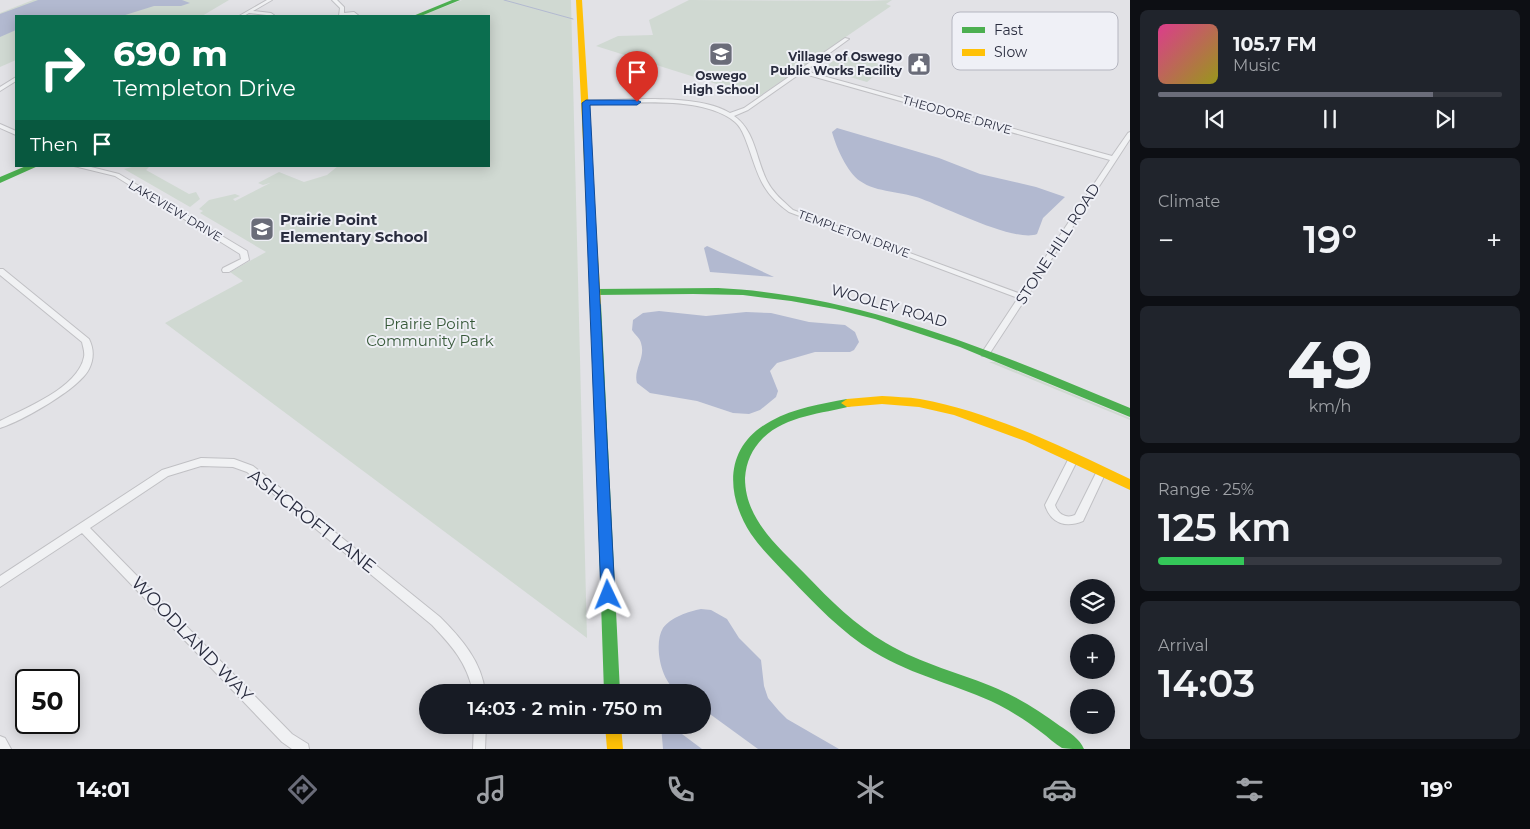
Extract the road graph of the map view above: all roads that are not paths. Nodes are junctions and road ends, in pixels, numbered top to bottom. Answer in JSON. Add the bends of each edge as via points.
{"nodes":[{"id":1,"x":270,"y":0,"type":"edge"},
{"id":2,"x":334,"y":0,"type":"edge"},
{"id":3,"x":457,"y":0,"type":"edge"},
{"id":4,"x":579,"y":0,"type":"edge"},
{"id":5,"x":248,"y":14,"type":"edge"},
{"id":6,"x":272,"y":15,"type":"edge"},
{"id":7,"x":342,"y":15,"type":"edge"},
{"id":8,"x":356,"y":15,"type":"edge"},
{"id":9,"x":419,"y":15,"type":"edge"},
{"id":10,"x":847,"y":38,"type":"dead end"},
{"id":11,"x":800,"y":71,"type":"junction"},
{"id":12,"x":15,"y":80,"type":"edge"},
{"id":13,"x":0,"y":89,"type":"edge"},
{"id":14,"x":586,"y":103,"type":"junction"},
{"id":15,"x":730,"y":115,"type":"junction"},
{"id":16,"x":0,"y":126,"type":"edge"},
{"id":17,"x":15,"y":133,"type":"edge"},
{"id":18,"x":1130,"y":134,"type":"edge"},
{"id":19,"x":1114,"y":158,"type":"junction"},
{"id":20,"x":32,"y":167,"type":"edge"},
{"id":21,"x":81,"y":167,"type":"edge"},
{"id":22,"x":0,"y":180,"type":"edge"},
{"id":23,"x":226,"y":270,"type":"dead end"},
{"id":24,"x":0,"y":271,"type":"edge"},
{"id":25,"x":595,"y":292,"type":"junction"},
{"id":26,"x":1023,"y":296,"type":"junction"},
{"id":27,"x":985,"y":354,"type":"junction"},
{"id":28,"x":1130,"y":413,"type":"edge"},
{"id":29,"x":0,"y":425,"type":"edge"},
{"id":30,"x":1073,"y":459,"type":"junction"},
{"id":31,"x":1101,"y":472,"type":"junction"},
{"id":32,"x":1130,"y":485,"type":"edge"},
{"id":33,"x":83,"y":527,"type":"junction"},
{"id":34,"x":0,"y":582,"type":"edge"},
{"id":35,"x":476,"y":684,"type":"edge"},
{"id":36,"x":612,"y":684,"type":"edge"},
{"id":37,"x":480,"y":734,"type":"edge"},
{"id":38,"x":614,"y":734,"type":"edge"},
{"id":39,"x":0,"y":742,"type":"edge"},
{"id":40,"x":5,"y":749,"type":"edge"},
{"id":41,"x":302,"y":749,"type":"edge"},
{"id":42,"x":479,"y":749,"type":"edge"},
{"id":43,"x":615,"y":749,"type":"edge"},
{"id":44,"x":1076,"y":749,"type":"edge"}],
"edges":[{"from":1,"to":5,"type":"street"},
{"from":2,"to":7,"type":"street","via":[[342,8]]},
{"from":3,"to":9,"type":"street"},
{"from":4,"to":14,"type":"street"},
{"from":5,"to":6,"type":"street"},
{"from":7,"to":8,"type":"street"},
{"from":10,"to":11,"type":"street"},
{"from":11,"to":15,"type":"street","via":[[746,109]]},
{"from":11,"to":19,"type":"street","name":"THEODORE DRIVE"},
{"from":12,"to":13,"type":"street"},
{"from":14,"to":15,"type":"street","name":"TEMPLETON DRIVE","via":[[680,103]]},
{"from":14,"to":25,"type":"street"},
{"from":15,"to":26,"type":"street","name":"TEMPLETON DRIVE","via":[[745,129],[770,194],[791,211]]},
{"from":16,"to":17,"type":"street"},
{"from":18,"to":19,"type":"street","name":"STONE HILL ROAD"},
{"from":19,"to":26,"type":"street","name":"STONE HILL ROAD"},
{"from":20,"to":22,"type":"street"},
{"from":21,"to":23,"type":"street","name":"LAKEVIEW DRIVE","via":[[117,176],[244,253],[245,260]]},
{"from":24,"to":29,"type":"street","via":[[86,341],[90,348],[90,358],[78,379]]},
{"from":25,"to":27,"type":"street","name":"WOOLEY ROAD","via":[[754,294],[815,301],[929,331]]},
{"from":25,"to":36,"type":"street"},
{"from":26,"to":27,"type":"street","name":"STONE HILL ROAD"},
{"from":27,"to":28,"type":"street","name":"WOOLEY ROAD"},
{"from":30,"to":31,"type":"street"},
{"from":30,"to":31,"type":"street","via":[[1050,505],[1055,515],[1061,518],[1072,521],[1079,518]]},
{"from":30,"to":44,"type":"street","via":[[962,412],[909,400],[862,399],[782,419],[760,432],[739,462],[737,490],[750,522],[762,538],[864,638],[910,664],[1006,701]]},
{"from":31,"to":32,"type":"street"},
{"from":33,"to":34,"type":"street","name":"ASHCROFT LANE"},
{"from":33,"to":35,"type":"street","name":"ASHCROFT LANE","via":[[165,473],[201,462],[234,463],[250,469],[436,621],[454,639],[469,662]]},
{"from":33,"to":41,"type":"street","name":"WOODLAND WAY","via":[[287,738]]},
{"from":37,"to":42,"type":"street"},
{"from":38,"to":43,"type":"street"},
{"from":39,"to":40,"type":"street"}]}
